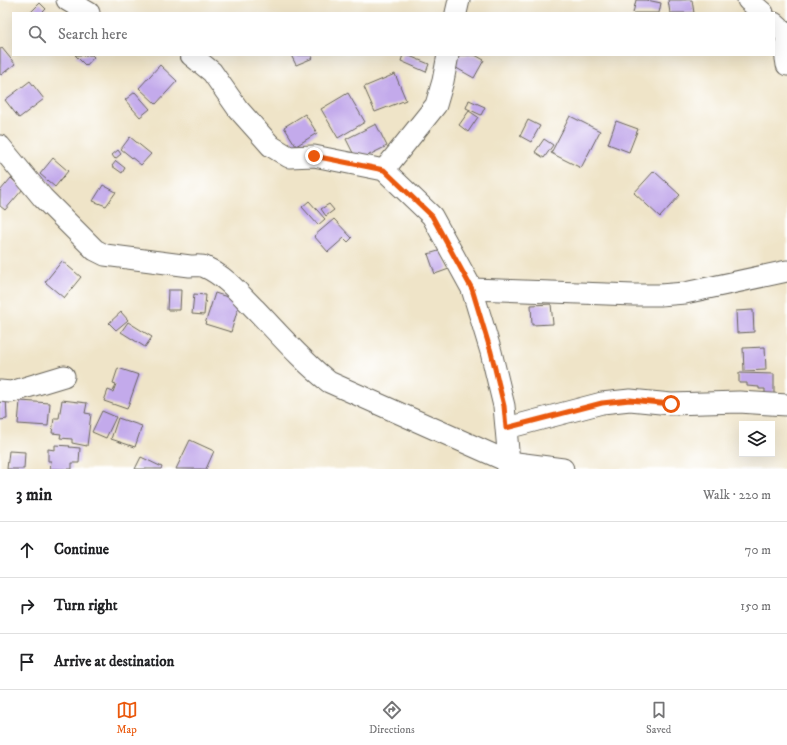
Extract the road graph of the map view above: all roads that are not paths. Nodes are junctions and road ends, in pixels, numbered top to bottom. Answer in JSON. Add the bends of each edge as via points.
{"nodes":[{"id":1,"x":67,"y":0,"type":"edge"},
{"id":2,"x":460,"y":0,"type":"edge"},
{"id":3,"x":748,"y":0,"type":"edge"},
{"id":4,"x":87,"y":12,"type":"edge"},
{"id":5,"x":456,"y":12,"type":"edge"},
{"id":6,"x":762,"y":12,"type":"edge"},
{"id":7,"x":775,"y":24,"type":"edge"},
{"id":8,"x":787,"y":35,"type":"edge"},
{"id":9,"x":787,"y":40,"type":"edge"},
{"id":10,"x":192,"y":56,"type":"edge"},
{"id":11,"x":448,"y":56,"type":"edge"},
{"id":12,"x":787,"y":65,"type":"edge"},
{"id":13,"x":0,"y":146,"type":"edge"},
{"id":14,"x":384,"y":170,"type":"junction"},
{"id":15,"x":787,"y":271,"type":"edge"},
{"id":16,"x":472,"y":289,"type":"junction"},
{"id":17,"x":64,"y":376,"type":"dead end"},
{"id":18,"x":0,"y":391,"type":"edge"},
{"id":19,"x":787,"y":405,"type":"edge"},
{"id":20,"x":506,"y":428,"type":"junction"},
{"id":21,"x":508,"y":466,"type":"edge"},
{"id":22,"x":563,"y":469,"type":"edge"}],
"edges":[{"from":1,"to":4,"type":"street"},
{"from":2,"to":5,"type":"street"},
{"from":3,"to":6,"type":"street"},
{"from":7,"to":8,"type":"street"},
{"from":9,"to":12,"type":"street"},
{"from":10,"to":14,"type":"street","via":[[212,72],[238,109],[271,146],[289,157],[314,156]]},
{"from":11,"to":14,"type":"street","via":[[436,105]]},
{"from":13,"to":21,"type":"street","via":[[44,198],[95,250],[105,256],[204,266],[234,287],[298,354],[330,382]]},
{"from":14,"to":16,"type":"street","via":[[432,216]]},
{"from":15,"to":16,"type":"street","via":[[685,293],[660,295]]},
{"from":16,"to":20,"type":"street","via":[[491,352],[504,406]]},
{"from":17,"to":18,"type":"street","via":[[11,392]]},
{"from":19,"to":20,"type":"street","via":[[739,402],[671,404],[630,400],[602,403]]},
{"from":20,"to":21,"type":"street"},
{"from":21,"to":22,"type":"street"}]}
